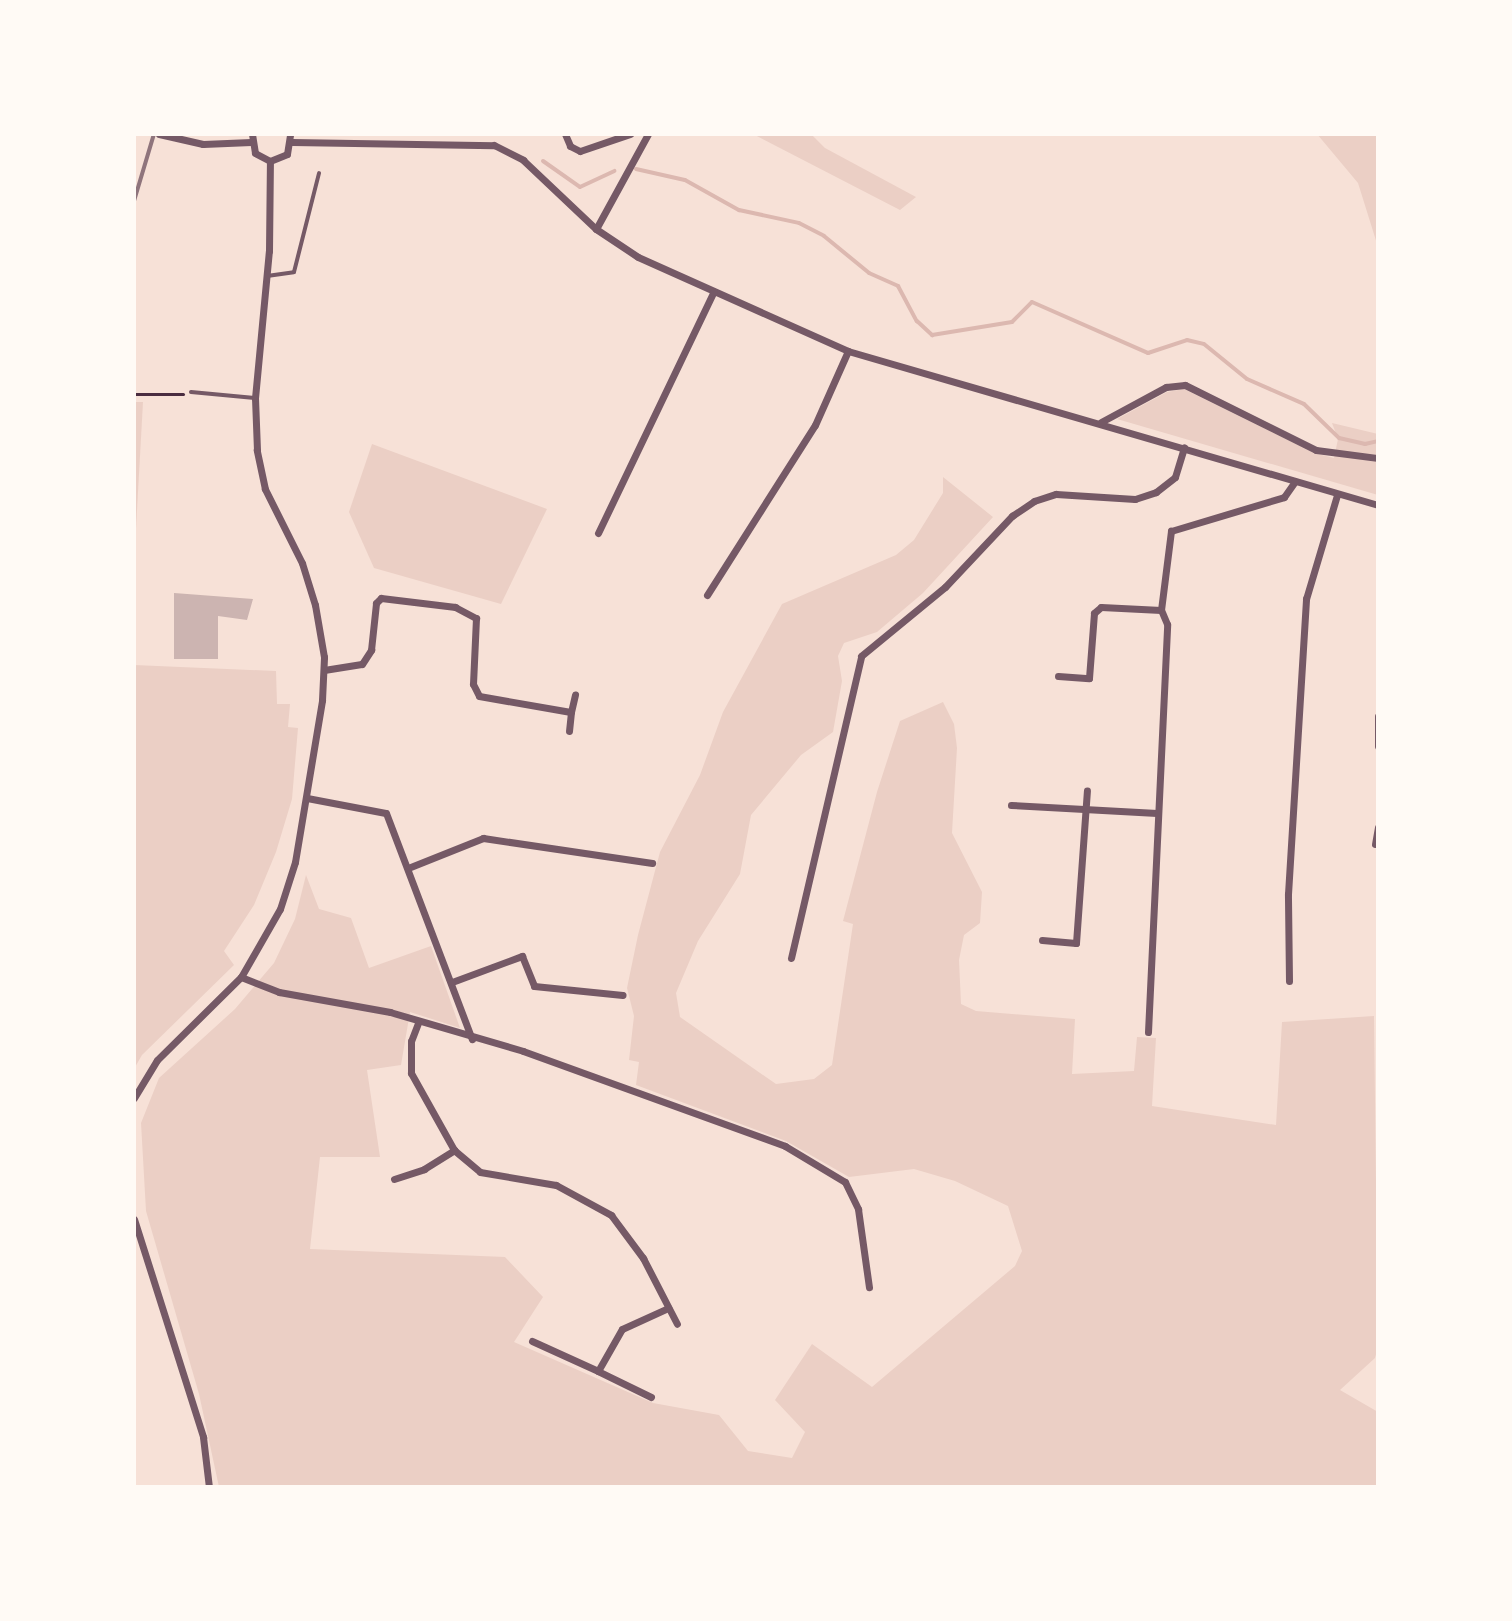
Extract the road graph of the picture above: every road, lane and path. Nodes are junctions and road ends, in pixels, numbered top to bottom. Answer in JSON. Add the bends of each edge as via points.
{"nodes":[{"id":1,"x":159,"y":134,"type":"edge"},
{"id":2,"x":565,"y":134,"type":"edge"},
{"id":3,"x":630,"y":134,"type":"edge"},
{"id":4,"x":648,"y":134,"type":"edge"},
{"id":5,"x":252,"y":138,"type":"edge"},
{"id":6,"x":291,"y":138,"type":"edge"},
{"id":7,"x":270,"y":161,"type":"junction"},
{"id":8,"x":319,"y":173,"type":"dead end"},
{"id":9,"x":596,"y":229,"type":"junction"},
{"id":10,"x":267,"y":276,"type":"junction"},
{"id":11,"x":714,"y":291,"type":"junction"},
{"id":12,"x":848,"y":351,"type":"junction"},
{"id":13,"x":191,"y":392,"type":"joint"},
{"id":14,"x":134,"y":394,"type":"edge"},
{"id":15,"x":255,"y":398,"type":"junction"},
{"id":16,"x":1101,"y":422,"type":"junction"},
{"id":17,"x":1184,"y":447,"type":"junction"},
{"id":18,"x":1378,"y":458,"type":"edge"},
{"id":19,"x":1295,"y":481,"type":"junction"},
{"id":20,"x":1337,"y":495,"type":"junction"},
{"id":21,"x":1378,"y":505,"type":"edge"},
{"id":22,"x":598,"y":533,"type":"dead end"},
{"id":23,"x":707,"y":595,"type":"dead end"},
{"id":24,"x":1161,"y":610,"type":"junction"},
{"id":25,"x":324,"y":670,"type":"junction"},
{"id":26,"x":1058,"y":676,"type":"dead end"},
{"id":27,"x":575,"y":694,"type":"dead end"},
{"id":28,"x":571,"y":712,"type":"junction"},
{"id":29,"x":1378,"y":716,"type":"edge"},
{"id":30,"x":569,"y":731,"type":"dead end"},
{"id":31,"x":1378,"y":746,"type":"edge"},
{"id":32,"x":1087,"y":790,"type":"dead end"},
{"id":33,"x":307,"y":798,"type":"junction"},
{"id":34,"x":1011,"y":805,"type":"dead end"},
{"id":35,"x":1086,"y":809,"type":"junction"},
{"id":36,"x":1157,"y":813,"type":"junction"},
{"id":37,"x":1378,"y":827,"type":"edge"},
{"id":38,"x":1375,"y":844,"type":"dead end"},
{"id":39,"x":652,"y":863,"type":"dead end"},
{"id":40,"x":408,"y":868,"type":"junction"},
{"id":41,"x":1042,"y":940,"type":"dead end"},
{"id":42,"x":791,"y":958,"type":"dead end"},
{"id":43,"x":241,"y":977,"type":"junction"},
{"id":44,"x":1289,"y":981,"type":"dead end"},
{"id":45,"x":452,"y":982,"type":"junction"},
{"id":46,"x":623,"y":995,"type":"dead end"},
{"id":47,"x":418,"y":1023,"type":"junction"},
{"id":48,"x":1148,"y":1032,"type":"dead end"},
{"id":49,"x":472,"y":1039,"type":"junction"},
{"id":50,"x":134,"y":1098,"type":"edge"},
{"id":51,"x":454,"y":1150,"type":"junction"},
{"id":52,"x":394,"y":1179,"type":"dead end"},
{"id":53,"x":134,"y":1219,"type":"edge"},
{"id":54,"x":869,"y":1287,"type":"dead end"},
{"id":55,"x":668,"y":1308,"type":"junction"},
{"id":56,"x":677,"y":1324,"type":"dead end"},
{"id":57,"x":532,"y":1341,"type":"dead end"},
{"id":58,"x":598,"y":1371,"type":"junction"},
{"id":59,"x":651,"y":1397,"type":"dead end"},
{"id":60,"x":209,"y":1487,"type":"edge"}],
"edges":[{"from":1,"to":5,"type":"street","via":[[203,144]]},
{"from":2,"to":3,"type":"street","via":[[570,146],[580,151]]},
{"from":4,"to":9,"type":"street"},
{"from":5,"to":7,"type":"street","via":[[255,153]]},
{"from":6,"to":7,"type":"street","via":[[282,158]]},
{"from":6,"to":9,"type":"street","via":[[494,145],[523,160]]},
{"from":7,"to":10,"type":"street"},
{"from":8,"to":10,"type":"lane","via":[[294,272]]},
{"from":9,"to":11,"type":"street","via":[[638,257]]},
{"from":10,"to":15,"type":"street"},
{"from":11,"to":12,"type":"street"},
{"from":11,"to":22,"type":"street"},
{"from":12,"to":16,"type":"street"},
{"from":12,"to":23,"type":"street","via":[[815,425]]},
{"from":13,"to":14,"type":"path"},
{"from":13,"to":15,"type":"lane"},
{"from":15,"to":25,"type":"street","via":[[265,489],[302,563],[315,605]]},
{"from":16,"to":17,"type":"street"},
{"from":16,"to":18,"type":"street","via":[[1166,387],[1185,385],[1316,450]]},
{"from":17,"to":19,"type":"street"},
{"from":17,"to":42,"type":"street","via":[[1175,477],[1156,492],[1135,499],[1056,494],[1034,501],[1012,516],[945,587],[861,656]]},
{"from":19,"to":20,"type":"street"},
{"from":19,"to":24,"type":"street","via":[[1284,497],[1171,531]]},
{"from":20,"to":21,"type":"street"},
{"from":20,"to":44,"type":"street","via":[[1306,599],[1288,894]]},
{"from":24,"to":26,"type":"street","via":[[1101,607],[1094,613],[1089,678]]},
{"from":24,"to":36,"type":"street","via":[[1167,624]]},
{"from":25,"to":28,"type":"street","via":[[362,664],[371,650],[381,598],[429,602],[469,610],[476,618],[473,684],[479,696]]},
{"from":25,"to":33,"type":"street"},
{"from":27,"to":28,"type":"street"},
{"from":28,"to":30,"type":"street"},
{"from":29,"to":31,"type":"street"},
{"from":32,"to":35,"type":"street"},
{"from":33,"to":40,"type":"street","via":[[386,813]]},
{"from":33,"to":43,"type":"street","via":[[280,909]]},
{"from":34,"to":35,"type":"street"},
{"from":35,"to":36,"type":"street"},
{"from":35,"to":41,"type":"street","via":[[1076,943]]},
{"from":36,"to":48,"type":"street"},
{"from":37,"to":38,"type":"street"},
{"from":39,"to":40,"type":"street","via":[[483,838]]},
{"from":40,"to":45,"type":"street"},
{"from":43,"to":47,"type":"street","via":[[279,992],[390,1012]]},
{"from":43,"to":50,"type":"street","via":[[157,1060]]},
{"from":45,"to":46,"type":"street","via":[[522,956],[534,986]]},
{"from":45,"to":49,"type":"street"},
{"from":47,"to":49,"type":"street"},
{"from":47,"to":51,"type":"street","via":[[411,1041],[411,1073]]},
{"from":49,"to":54,"type":"street","via":[[523,1051],[785,1146],[845,1182],[858,1209]]},
{"from":51,"to":52,"type":"street","via":[[424,1169]]},
{"from":51,"to":55,"type":"street","via":[[480,1172],[556,1185],[611,1215],[634,1244]]},
{"from":53,"to":60,"type":"street","via":[[203,1437]]},
{"from":55,"to":56,"type":"street"},
{"from":55,"to":58,"type":"street","via":[[622,1329]]},
{"from":57,"to":58,"type":"street"},
{"from":58,"to":59,"type":"street"}]}
